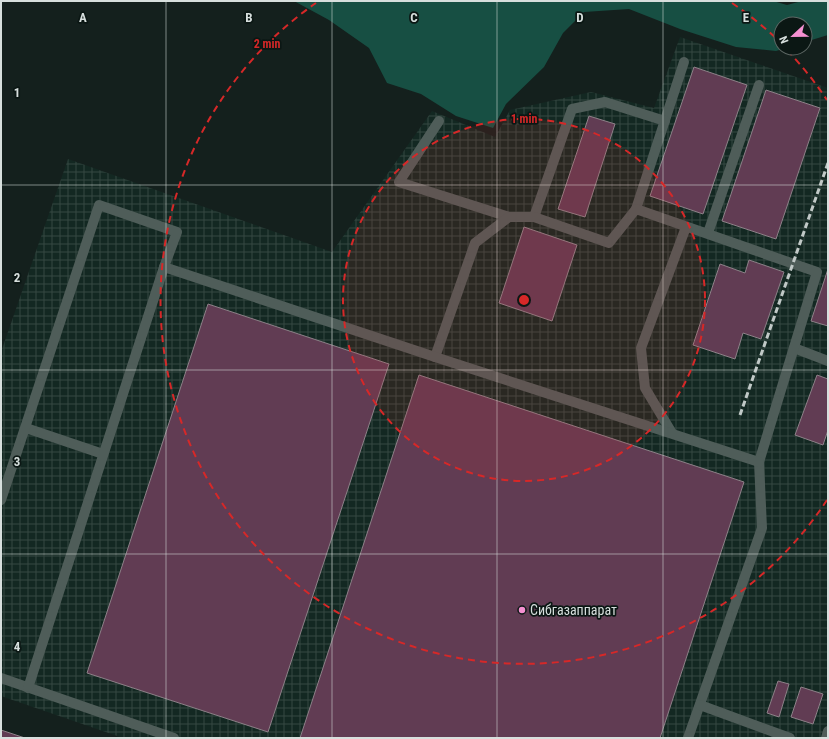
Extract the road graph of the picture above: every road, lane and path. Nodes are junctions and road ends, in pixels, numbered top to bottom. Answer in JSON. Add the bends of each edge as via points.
{"nodes":[{"id":1,"x":684,"y":62,"type":"dead end"},
{"id":2,"x":759,"y":85,"type":"dead end"},
{"id":3,"x":439,"y":121,"type":"dead end"},
{"id":4,"x":665,"y":121,"type":"junction"},
{"id":5,"x":636,"y":209,"type":"junction"},
{"id":6,"x":534,"y":217,"type":"junction"},
{"id":7,"x":509,"y":218,"type":"junction"},
{"id":8,"x":686,"y":227,"type":"junction"},
{"id":9,"x":708,"y":233,"type":"junction"},
{"id":10,"x":164,"y":267,"type":"junction"},
{"id":11,"x":794,"y":348,"type":"junction"},
{"id":12,"x":435,"y":357,"type":"junction"},
{"id":13,"x":828,"y":361,"type":"edge"},
{"id":14,"x":26,"y":428,"type":"junction"},
{"id":15,"x":672,"y":434,"type":"junction"},
{"id":16,"x":103,"y":454,"type":"junction"},
{"id":17,"x":760,"y":462,"type":"junction"},
{"id":18,"x":1,"y":500,"type":"edge"},
{"id":19,"x":1,"y":678,"type":"edge"},
{"id":20,"x":28,"y":688,"type":"junction"},
{"id":21,"x":700,"y":704,"type":"junction"},
{"id":22,"x":828,"y":731,"type":"edge"},
{"id":23,"x":174,"y":738,"type":"edge"},
{"id":24,"x":688,"y":738,"type":"edge"},
{"id":25,"x":790,"y":738,"type":"edge"},
{"id":26,"x":826,"y":738,"type":"edge"}],
"edges":[{"from":1,"to":4,"type":"lane"},
{"from":2,"to":9,"type":"lane"},
{"from":3,"to":7,"type":"lane","via":[[399,182]]},
{"from":4,"to":5,"type":"lane"},
{"from":4,"to":6,"type":"lane","via":[[605,102],[572,109]]},
{"from":5,"to":6,"type":"lane","via":[[609,243]]},
{"from":5,"to":8,"type":"lane"},
{"from":6,"to":7,"type":"lane"},
{"from":7,"to":12,"type":"lane","via":[[474,243]]},
{"from":8,"to":9,"type":"lane"},
{"from":8,"to":15,"type":"lane","via":[[641,348],[645,388]]},
{"from":9,"to":11,"type":"lane","via":[[818,272]]},
{"from":10,"to":12,"type":"lane"},
{"from":10,"to":14,"type":"lane","via":[[177,232],[99,205]]},
{"from":10,"to":16,"type":"lane"},
{"from":11,"to":13,"type":"lane"},
{"from":11,"to":17,"type":"lane"},
{"from":12,"to":15,"type":"lane"},
{"from":14,"to":16,"type":"lane"},
{"from":14,"to":18,"type":"lane"},
{"from":15,"to":17,"type":"lane"},
{"from":16,"to":20,"type":"lane"},
{"from":17,"to":21,"type":"lane","via":[[762,528]]},
{"from":19,"to":20,"type":"lane"},
{"from":20,"to":23,"type":"lane"},
{"from":21,"to":24,"type":"lane"},
{"from":21,"to":25,"type":"lane"},
{"from":22,"to":26,"type":"lane"}]}
